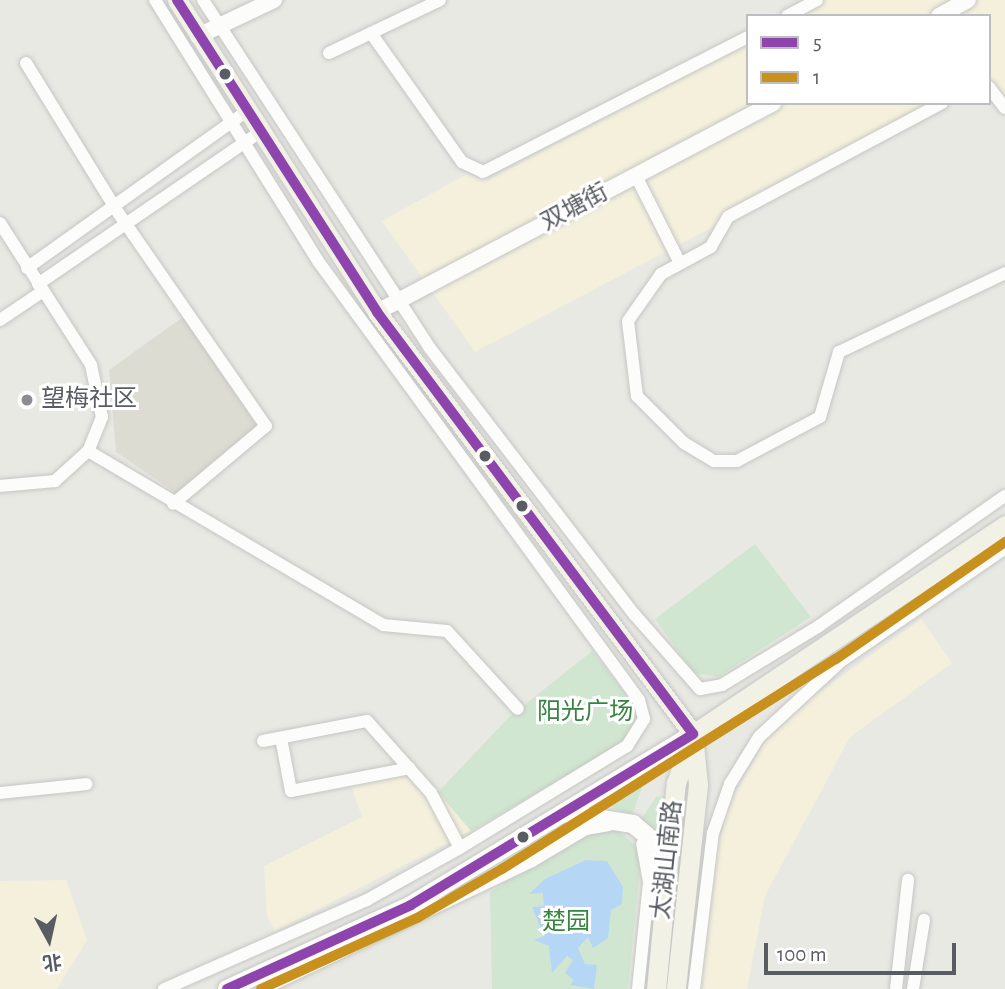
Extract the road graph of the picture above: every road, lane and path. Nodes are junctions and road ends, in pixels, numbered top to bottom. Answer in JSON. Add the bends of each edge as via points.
{"nodes":[{"id":1,"x":155,"y":0,"type":"edge"},
{"id":2,"x":177,"y":0,"type":"edge"},
{"id":3,"x":203,"y":0,"type":"edge"},
{"id":4,"x":274,"y":0,"type":"edge"},
{"id":5,"x":440,"y":0,"type":"edge"},
{"id":6,"x":817,"y":0,"type":"edge"},
{"id":7,"x":968,"y":0,"type":"edge"},
{"id":8,"x":791,"y":14,"type":"edge"},
{"id":9,"x":943,"y":14,"type":"edge"},
{"id":10,"x":219,"y":26,"type":"junction"},
{"id":11,"x":370,"y":33,"type":"junction"},
{"id":12,"x":198,"y":36,"type":"junction"},
{"id":13,"x":746,"y":38,"type":"edge"},
{"id":14,"x":329,"y":53,"type":"dead end"},
{"id":15,"x":26,"y":63,"type":"dead end"},
{"id":16,"x":991,"y":90,"type":"edge"},
{"id":17,"x":769,"y":105,"type":"edge"},
{"id":18,"x":938,"y":105,"type":"edge"},
{"id":19,"x":1005,"y":108,"type":"edge"},
{"id":20,"x":247,"y":111,"type":"junction"},
{"id":21,"x":230,"y":124,"type":"junction"},
{"id":22,"x":260,"y":132,"type":"junction"},
{"id":23,"x":243,"y":144,"type":"junction"},
{"id":24,"x":636,"y":176,"type":"junction"},
{"id":25,"x":114,"y":206,"type":"junction"},
{"id":26,"x":0,"y":222,"type":"edge"},
{"id":27,"x":125,"y":225,"type":"junction"},
{"id":28,"x":680,"y":263,"type":"junction"},
{"id":29,"x":27,"y":268,"type":"junction"},
{"id":30,"x":1005,"y":273,"type":"edge"},
{"id":31,"x":41,"y":288,"type":"junction"},
{"id":32,"x":397,"y":302,"type":"junction"},
{"id":33,"x":377,"y":312,"type":"junction"},
{"id":34,"x":0,"y":320,"type":"edge"},
{"id":35,"x":88,"y":451,"type":"junction"},
{"id":36,"x":0,"y":486,"type":"edge"},
{"id":37,"x":1005,"y":496,"type":"edge"},
{"id":38,"x":173,"y":504,"type":"junction"},
{"id":39,"x":1005,"y":525,"type":"edge"},
{"id":40,"x":1005,"y":548,"type":"edge"},
{"id":41,"x":518,"y":709,"type":"dead end"},
{"id":42,"x":693,"y":734,"type":"junction"},
{"id":43,"x":281,"y":738,"type":"junction"},
{"id":44,"x":263,"y":741,"type":"dead end"},
{"id":45,"x":410,"y":768,"type":"junction"},
{"id":46,"x":87,"y":784,"type":"dead end"},
{"id":47,"x":0,"y":793,"type":"edge"},
{"id":48,"x":563,"y":813,"type":"junction"},
{"id":49,"x":460,"y":848,"type":"junction"},
{"id":50,"x":667,"y":878,"type":"junction"},
{"id":51,"x":908,"y":880,"type":"dead end"},
{"id":52,"x":924,"y":920,"type":"dead end"},
{"id":53,"x":266,"y":983,"type":"edge"},
{"id":54,"x":164,"y":989,"type":"edge"},
{"id":55,"x":227,"y":989,"type":"edge"},
{"id":56,"x":638,"y":989,"type":"edge"},
{"id":57,"x":656,"y":989,"type":"edge"},
{"id":58,"x":676,"y":989,"type":"edge"},
{"id":59,"x":694,"y":989,"type":"edge"},
{"id":60,"x":896,"y":989,"type":"edge"},
{"id":61,"x":913,"y":989,"type":"edge"}],
"edges":[{"from":1,"to":21,"type":"street"},
{"from":2,"to":12,"type":"main road"},
{"from":3,"to":10,"type":"street"},
{"from":4,"to":10,"type":"street"},
{"from":5,"to":11,"type":"street"},
{"from":6,"to":8,"type":"street"},
{"from":7,"to":9,"type":"street"},
{"from":10,"to":12,"type":"street"},
{"from":10,"to":32,"type":"street"},
{"from":11,"to":13,"type":"street","via":[[462,162],[483,172]]},
{"from":11,"to":14,"type":"street"},
{"from":12,"to":20,"type":"main road"},
{"from":15,"to":25,"type":"street"},
{"from":16,"to":19,"type":"street"},
{"from":17,"to":24,"type":"street","name":"双塘街"},
{"from":18,"to":28,"type":"street","via":[[728,217],[711,247]]},
{"from":20,"to":21,"type":"street"},
{"from":20,"to":22,"type":"main road"},
{"from":21,"to":23,"type":"street"},
{"from":21,"to":25,"type":"street"},
{"from":22,"to":23,"type":"street"},
{"from":22,"to":33,"type":"main road"},
{"from":23,"to":27,"type":"street"},
{"from":23,"to":49,"type":"street","via":[[373,340],[643,706],[640,733],[627,746]]},
{"from":24,"to":28,"type":"street"},
{"from":24,"to":32,"type":"street","name":"双塘街"},
{"from":25,"to":27,"type":"street"},
{"from":25,"to":29,"type":"street"},
{"from":26,"to":29,"type":"street"},
{"from":27,"to":31,"type":"street"},
{"from":27,"to":38,"type":"street","via":[[266,426]]},
{"from":28,"to":30,"type":"street","via":[[643,293],[626,340],[637,396],[656,421],[714,461],[737,461],[820,416],[839,352]]},
{"from":29,"to":31,"type":"street"},
{"from":31,"to":34,"type":"street"},
{"from":31,"to":35,"type":"street","via":[[101,390],[102,417]]},
{"from":32,"to":33,"type":"street","name":"双塘街"},
{"from":32,"to":37,"type":"street","via":[[634,614],[701,689],[722,684],[819,626]]},
{"from":33,"to":42,"type":"main road"},
{"from":35,"to":36,"type":"street","via":[[55,481]]},
{"from":35,"to":38,"type":"street"},
{"from":38,"to":41,"type":"street","via":[[383,625],[447,631]]},
{"from":39,"to":42,"type":"main road"},
{"from":40,"to":59,"type":"street","via":[[840,662],[759,737],[730,784],[713,833]]},
{"from":42,"to":48,"type":"main road"},
{"from":42,"to":50,"type":"main road","name":"太湖山南路","via":[[676,783]]},
{"from":42,"to":58,"type":"main road","name":"太湖山南路","via":[[698,785]]},
{"from":43,"to":44,"type":"street"},
{"from":43,"to":45,"type":"street","via":[[367,721]]},
{"from":43,"to":45,"type":"street","via":[[291,791]]},
{"from":45,"to":49,"type":"street"},
{"from":46,"to":47,"type":"street"},
{"from":48,"to":50,"type":"main road","via":[[633,824],[646,835]]},
{"from":48,"to":53,"type":"main road","via":[[411,905]]},
{"from":49,"to":54,"type":"street","via":[[366,900]]},
{"from":50,"to":57,"type":"main road","name":"太湖山南路"},
{"from":51,"to":60,"type":"street"},
{"from":52,"to":61,"type":"street"},
{"from":53,"to":55,"type":"main road"},
{"from":53,"to":56,"type":"street","via":[[605,824],[628,831],[647,857]]}]}
